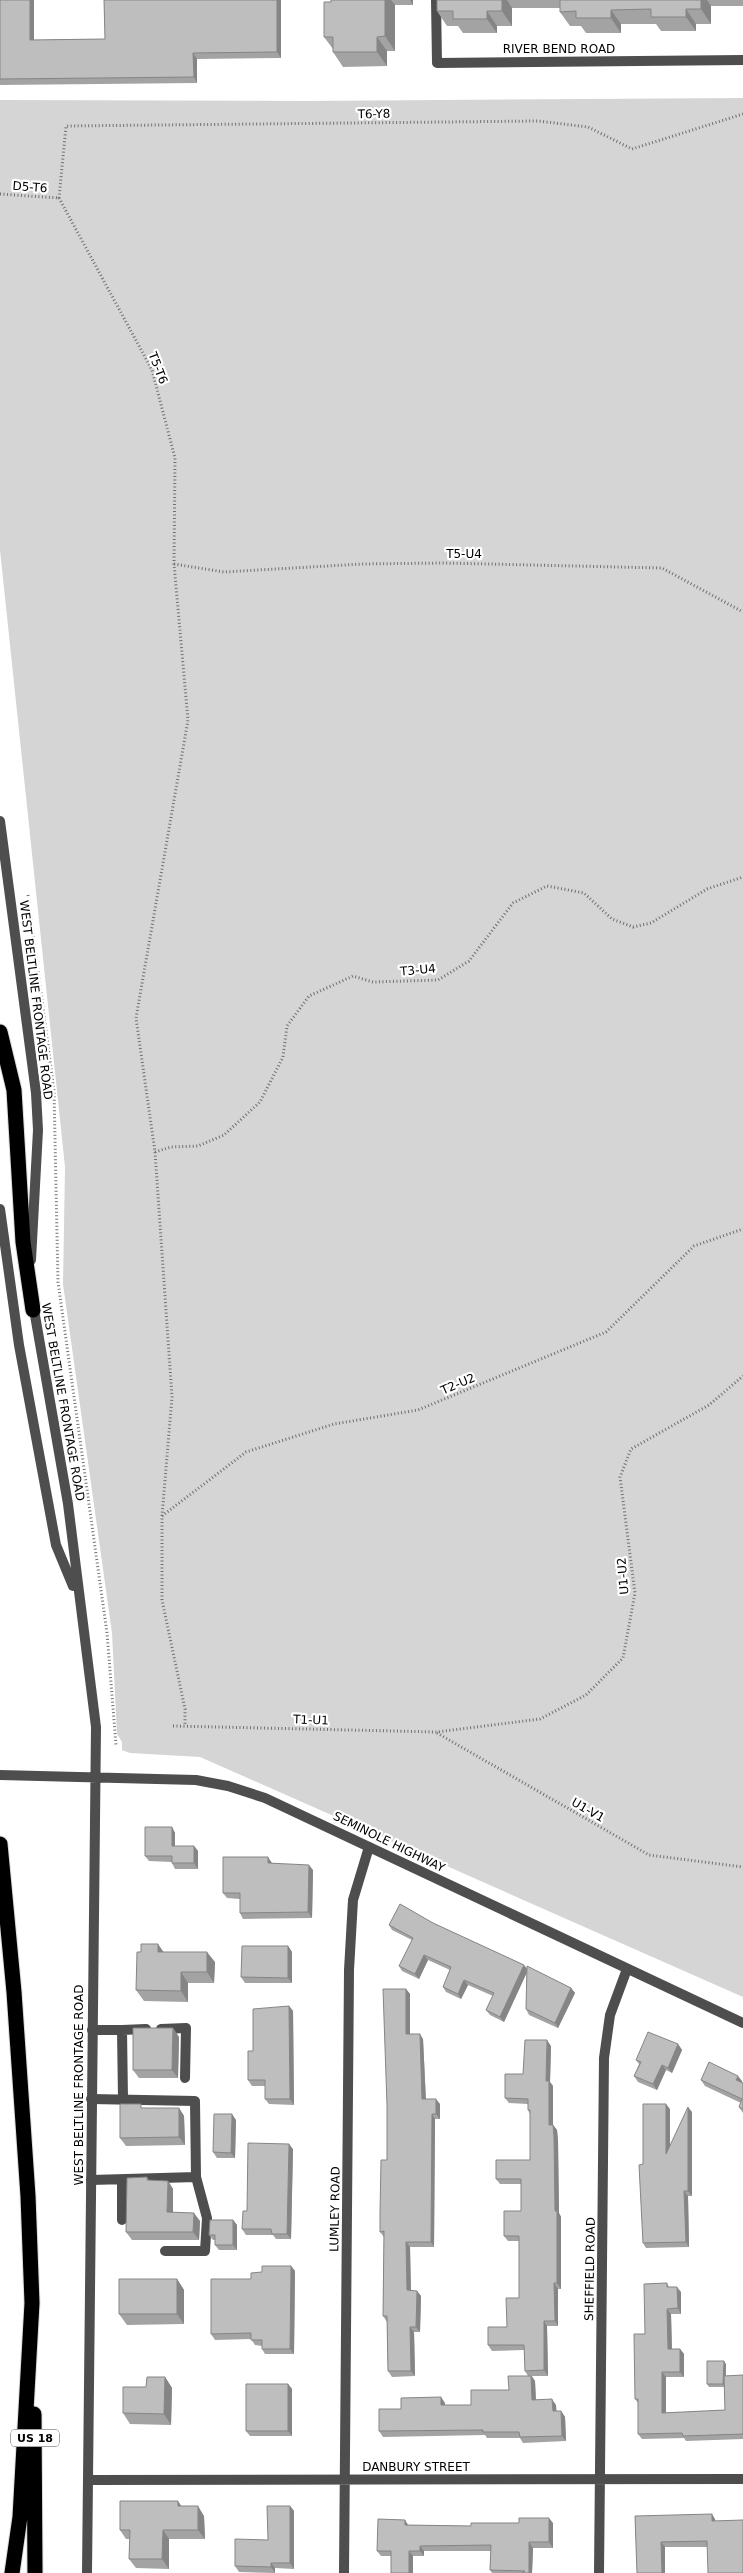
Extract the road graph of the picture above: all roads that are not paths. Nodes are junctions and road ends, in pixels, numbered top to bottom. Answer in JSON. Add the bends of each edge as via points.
{"nodes":[{"id":1,"x":436,"y":0,"type":"edge"},
{"id":2,"x":743,"y":60,"type":"edge"},
{"id":3,"x":0,"y":821,"type":"edge"},
{"id":4,"x":0,"y":1032,"type":"edge"},
{"id":5,"x":0,"y":1209,"type":"edge"},
{"id":6,"x":33,"y":1310,"type":"junction"},
{"id":7,"x":78,"y":1598,"type":"junction"},
{"id":8,"x":0,"y":1775,"type":"edge"},
{"id":9,"x":95,"y":1777,"type":"junction"},
{"id":10,"x":0,"y":1844,"type":"edge"},
{"id":11,"x":369,"y":1847,"type":"junction"},
{"id":12,"x":627,"y":1969,"type":"junction"},
{"id":13,"x":743,"y":2023,"type":"edge"},
{"id":14,"x":92,"y":2030,"type":"junction"},
{"id":15,"x":122,"y":2030,"type":"junction"},
{"id":16,"x":185,"y":2078,"type":"dead end"},
{"id":17,"x":91,"y":2099,"type":"junction"},
{"id":18,"x":123,"y":2099,"type":"junction"},
{"id":19,"x":196,"y":2177,"type":"junction"},
{"id":20,"x":91,"y":2180,"type":"junction"},
{"id":21,"x":122,"y":2180,"type":"junction"},
{"id":22,"x":122,"y":2220,"type":"dead end"},
{"id":23,"x":165,"y":2251,"type":"dead end"},
{"id":24,"x":32,"y":2303,"type":"junction"},
{"id":25,"x":90,"y":2480,"type":"junction"},
{"id":26,"x":345,"y":2480,"type":"junction"},
{"id":27,"x":600,"y":2480,"type":"junction"},
{"id":28,"x":743,"y":2480,"type":"edge"},
{"id":29,"x":12,"y":2573,"type":"edge"},
{"id":30,"x":34,"y":2573,"type":"edge"},
{"id":31,"x":87,"y":2573,"type":"edge"},
{"id":32,"x":344,"y":2573,"type":"edge"},
{"id":33,"x":599,"y":2573,"type":"edge"}],
"edges":[{"from":1,"to":2,"type":"street","name":"RIVER BEND ROAD","via":[[437,63]]},
{"from":3,"to":6,"type":"street","name":"WEST BELTLINE FRONTAGE ROAD","via":[[36,1093],[38,1130],[31,1259]]},
{"from":4,"to":6,"type":"highway","via":[[14,1090],[23,1242]]},
{"from":5,"to":7,"type":"street","name":"WEST BELTLINE FRONTAGE ROAD","via":[[18,1335],[56,1545]]},
{"from":6,"to":7,"type":"street","name":"WEST BELTLINE FRONTAGE ROAD","via":[[68,1504]]},
{"from":7,"to":9,"type":"street","name":"WEST BELTLINE FRONTAGE ROAD","via":[[96,1727]]},
{"from":8,"to":9,"type":"street","name":"SEMINOLE HIGHWAY"},
{"from":9,"to":11,"type":"street","name":"SEMINOLE HIGHWAY","via":[[196,1780],[228,1786],[265,1798]]},
{"from":9,"to":14,"type":"street","name":"WEST BELTLINE FRONTAGE ROAD"},
{"from":10,"to":24,"type":"highway","via":[[15,2002]]},
{"from":11,"to":12,"type":"street","name":"SEMINOLE HIGHWAY"},
{"from":11,"to":26,"type":"street","name":"LUMLEY ROAD","via":[[353,1900],[350,1970]]},
{"from":12,"to":13,"type":"street","name":"SEMINOLE HIGHWAY"},
{"from":12,"to":27,"type":"street","name":"SHEFFIELD ROAD","via":[[610,2015],[604,2058]]},
{"from":14,"to":15,"type":"street"},
{"from":14,"to":17,"type":"street","name":"WEST BELTLINE FRONTAGE ROAD"},
{"from":15,"to":16,"type":"street","via":[[186,2028]]},
{"from":15,"to":18,"type":"street"},
{"from":17,"to":18,"type":"street"},
{"from":17,"to":20,"type":"street","name":"WEST BELTLINE FRONTAGE ROAD"},
{"from":18,"to":19,"type":"street","via":[[195,2101]]},
{"from":19,"to":21,"type":"street"},
{"from":19,"to":23,"type":"street","via":[[207,2218],[205,2251]]},
{"from":20,"to":21,"type":"street"},
{"from":20,"to":25,"type":"street","name":"WEST BELTLINE FRONTAGE ROAD"},
{"from":21,"to":22,"type":"street"},
{"from":24,"to":29,"type":"highway","via":[[20,2517]]},
{"from":24,"to":30,"type":"highway","number":"US 18","via":[[36,2475]]},
{"from":25,"to":26,"type":"street","name":"DANBURY STREET"},
{"from":25,"to":31,"type":"street","name":"WEST BELTLINE FRONTAGE ROAD"},
{"from":26,"to":27,"type":"street","name":"DANBURY STREET"},
{"from":26,"to":32,"type":"street","name":"LUMLEY ROAD"},
{"from":27,"to":28,"type":"street","name":"DANBURY STREET"},
{"from":27,"to":33,"type":"street","name":"SHEFFIELD ROAD"}]}
